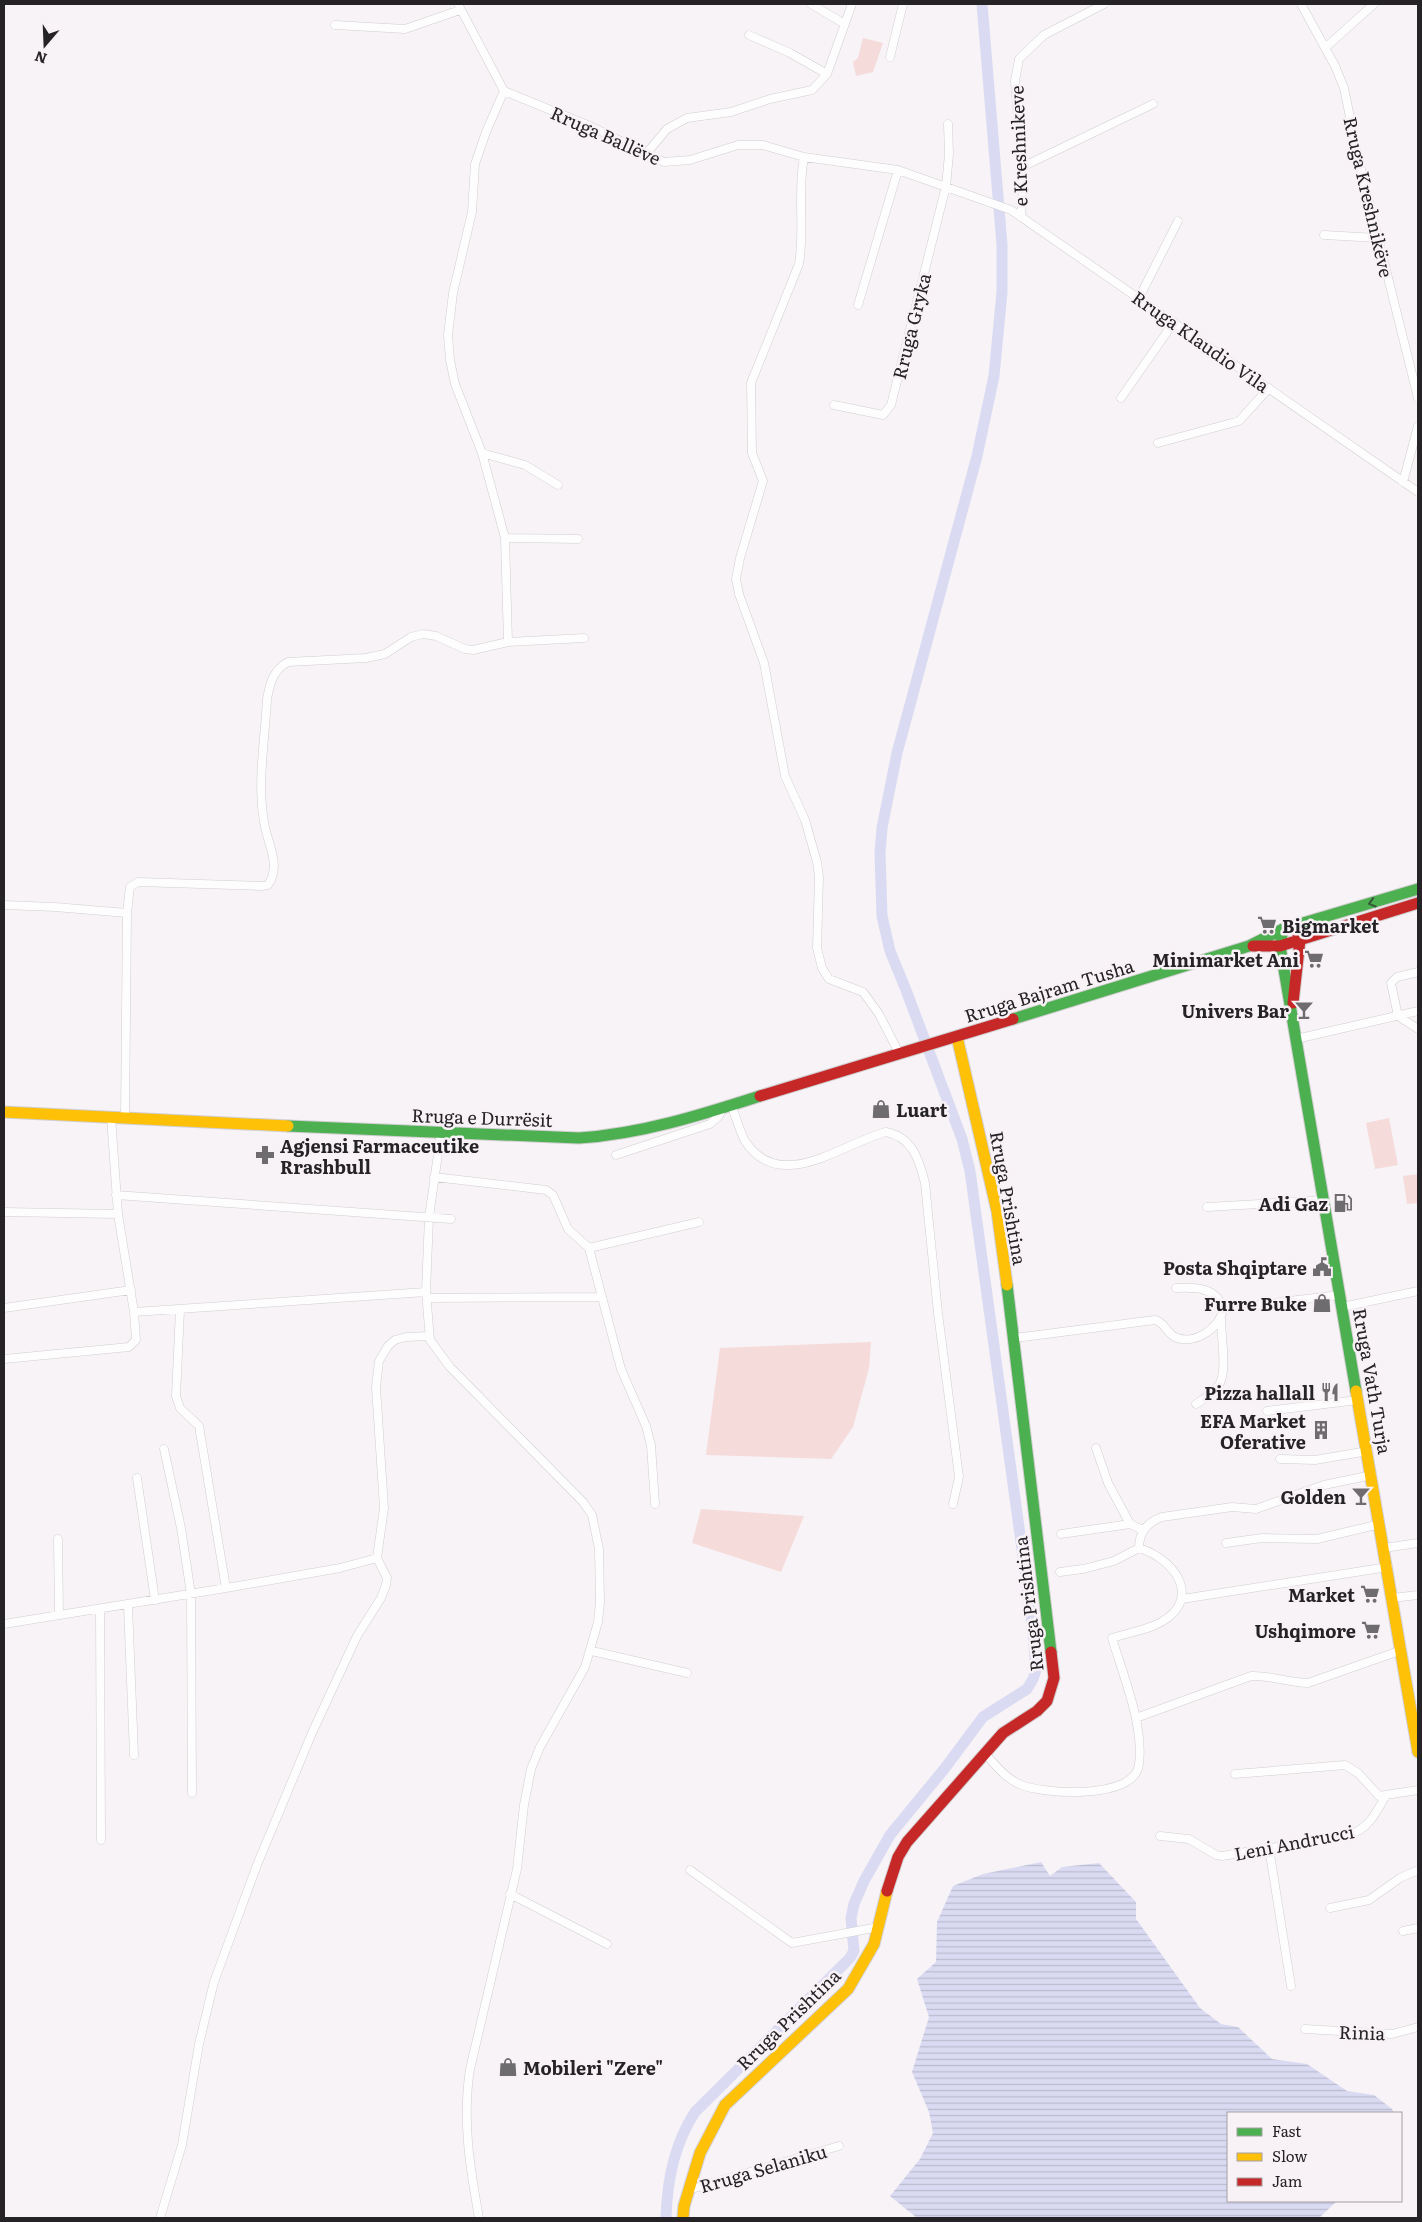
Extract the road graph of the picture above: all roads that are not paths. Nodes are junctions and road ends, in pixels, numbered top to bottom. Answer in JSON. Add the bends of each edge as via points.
{"nodes":[{"id":1,"x":811,"y":4,"type":"edge"},
{"id":2,"x":852,"y":4,"type":"edge"},
{"id":3,"x":902,"y":4,"type":"edge"},
{"id":4,"x":1104,"y":4,"type":"edge"},
{"id":5,"x":1301,"y":4,"type":"edge"},
{"id":6,"x":1374,"y":4,"type":"edge"},
{"id":7,"x":459,"y":7,"type":"edge"},
{"id":8,"x":843,"y":23,"type":"junction"},
{"id":9,"x":335,"y":25,"type":"dead end"},
{"id":10,"x":749,"y":35,"type":"dead end"},
{"id":11,"x":1325,"y":48,"type":"junction"},
{"id":12,"x":890,"y":57,"type":"dead end"},
{"id":13,"x":827,"y":74,"type":"junction"},
{"id":14,"x":504,"y":91,"type":"junction"},
{"id":15,"x":1153,"y":104,"type":"dead end"},
{"id":16,"x":948,"y":124,"type":"dead end"},
{"id":17,"x":646,"y":154,"type":"junction"},
{"id":18,"x":804,"y":157,"type":"junction"},
{"id":19,"x":1020,"y":168,"type":"junction"},
{"id":20,"x":898,"y":170,"type":"junction"},
{"id":21,"x":946,"y":186,"type":"junction"},
{"id":22,"x":980,"y":199,"type":"joint"},
{"id":23,"x":1021,"y":217,"type":"junction"},
{"id":24,"x":1178,"y":221,"type":"dead end"},
{"id":25,"x":1324,"y":235,"type":"dead end"},
{"id":26,"x":1378,"y":238,"type":"junction"},
{"id":27,"x":1139,"y":298,"type":"junction"},
{"id":28,"x":858,"y":305,"type":"dead end"},
{"id":29,"x":1174,"y":322,"type":"junction"},
{"id":30,"x":1270,"y":388,"type":"junction"},
{"id":31,"x":1121,"y":398,"type":"dead end"},
{"id":32,"x":1418,"y":398,"type":"edge"},
{"id":33,"x":834,"y":405,"type":"dead end"},
{"id":34,"x":1418,"y":426,"type":"edge"},
{"id":35,"x":1158,"y":444,"type":"dead end"},
{"id":36,"x":482,"y":453,"type":"junction"},
{"id":37,"x":1403,"y":482,"type":"junction"},
{"id":38,"x":558,"y":485,"type":"dead end"},
{"id":39,"x":1418,"y":492,"type":"edge"},
{"id":40,"x":505,"y":538,"type":"junction"},
{"id":41,"x":578,"y":539,"type":"dead end"},
{"id":42,"x":584,"y":638,"type":"dead end"},
{"id":43,"x":508,"y":642,"type":"junction"},
{"id":44,"x":1418,"y":889,"type":"edge"},
{"id":45,"x":1418,"y":903,"type":"edge"},
{"id":46,"x":4,"y":905,"type":"edge"},
{"id":47,"x":127,"y":913,"type":"junction"},
{"id":48,"x":1295,"y":925,"type":"junction"},
{"id":49,"x":1283,"y":929,"type":"junction"},
{"id":50,"x":1300,"y":940,"type":"junction"},
{"id":51,"x":1249,"y":946,"type":"junction"},
{"id":52,"x":1280,"y":946,"type":"junction"},
{"id":53,"x":1418,"y":972,"type":"edge"},
{"id":54,"x":1418,"y":1011,"type":"edge"},
{"id":55,"x":1398,"y":1016,"type":"junction"},
{"id":56,"x":1291,"y":1017,"type":"junction"},
{"id":57,"x":1418,"y":1029,"type":"edge"},
{"id":58,"x":951,"y":1039,"type":"junction"},
{"id":59,"x":1296,"y":1039,"type":"junction"},
{"id":60,"x":903,"y":1054,"type":"junction"},
{"id":61,"x":727,"y":1106,"type":"junction"},
{"id":62,"x":4,"y":1112,"type":"edge"},
{"id":63,"x":111,"y":1117,"type":"junction"},
{"id":64,"x":124,"y":1118,"type":"junction"},
{"id":65,"x":441,"y":1133,"type":"junction"},
{"id":66,"x":616,"y":1155,"type":"dead end"},
{"id":67,"x":434,"y":1176,"type":"junction"},
{"id":68,"x":116,"y":1195,"type":"junction"},
{"id":69,"x":1325,"y":1200,"type":"junction"},
{"id":70,"x":1207,"y":1207,"type":"dead end"},
{"id":71,"x":4,"y":1212,"type":"edge"},
{"id":72,"x":118,"y":1214,"type":"junction"},
{"id":73,"x":429,"y":1217,"type":"junction"},
{"id":74,"x":451,"y":1219,"type":"dead end"},
{"id":75,"x":699,"y":1222,"type":"dead end"},
{"id":76,"x":589,"y":1248,"type":"junction"},
{"id":77,"x":1176,"y":1288,"type":"dead end"},
{"id":78,"x":130,"y":1290,"type":"junction"},
{"id":79,"x":1418,"y":1291,"type":"edge"},
{"id":80,"x":426,"y":1295,"type":"junction"},
{"id":81,"x":1340,"y":1295,"type":"junction"},
{"id":82,"x":602,"y":1297,"type":"junction"},
{"id":83,"x":1342,"y":1307,"type":"junction"},
{"id":84,"x":4,"y":1308,"type":"edge"},
{"id":85,"x":1223,"y":1309,"type":"junction"},
{"id":86,"x":180,"y":1310,"type":"junction"},
{"id":87,"x":134,"y":1312,"type":"junction"},
{"id":88,"x":1221,"y":1319,"type":"junction"},
{"id":89,"x":429,"y":1336,"type":"junction"},
{"id":90,"x":1015,"y":1338,"type":"junction"},
{"id":91,"x":4,"y":1360,"type":"edge"},
{"id":92,"x":1358,"y":1400,"type":"junction"},
{"id":93,"x":1196,"y":1404,"type":"dead end"},
{"id":94,"x":1267,"y":1410,"type":"dead end"},
{"id":95,"x":1096,"y":1448,"type":"dead end"},
{"id":96,"x":164,"y":1449,"type":"dead end"},
{"id":97,"x":1368,"y":1452,"type":"junction"},
{"id":98,"x":1280,"y":1459,"type":"dead end"},
{"id":99,"x":1372,"y":1475,"type":"junction"},
{"id":100,"x":136,"y":1478,"type":"dead end"},
{"id":101,"x":655,"y":1504,"type":"dead end"},
{"id":102,"x":953,"y":1504,"type":"dead end"},
{"id":103,"x":1130,"y":1524,"type":"junction"},
{"id":104,"x":1380,"y":1524,"type":"junction"},
{"id":105,"x":1144,"y":1530,"type":"junction"},
{"id":106,"x":1061,"y":1534,"type":"dead end"},
{"id":107,"x":58,"y":1539,"type":"dead end"},
{"id":108,"x":1226,"y":1543,"type":"dead end"},
{"id":109,"x":1418,"y":1543,"type":"edge"},
{"id":110,"x":1139,"y":1548,"type":"junction"},
{"id":111,"x":1384,"y":1548,"type":"junction"},
{"id":112,"x":377,"y":1558,"type":"junction"},
{"id":113,"x":1388,"y":1567,"type":"junction"},
{"id":114,"x":1060,"y":1572,"type":"dead end"},
{"id":115,"x":226,"y":1588,"type":"junction"},
{"id":116,"x":191,"y":1594,"type":"junction"},
{"id":117,"x":1418,"y":1595,"type":"edge"},
{"id":118,"x":1392,"y":1598,"type":"junction"},
{"id":119,"x":1182,"y":1599,"type":"junction"},
{"id":120,"x":155,"y":1600,"type":"junction"},
{"id":121,"x":128,"y":1605,"type":"junction"},
{"id":122,"x":100,"y":1609,"type":"junction"},
{"id":123,"x":60,"y":1615,"type":"junction"},
{"id":124,"x":4,"y":1624,"type":"edge"},
{"id":125,"x":1402,"y":1650,"type":"junction"},
{"id":126,"x":592,"y":1651,"type":"junction"},
{"id":127,"x":687,"y":1673,"type":"dead end"},
{"id":128,"x":1414,"y":1701,"type":"edge"},
{"id":129,"x":1136,"y":1718,"type":"junction"},
{"id":130,"x":1418,"y":1752,"type":"edge"},
{"id":131,"x":985,"y":1754,"type":"junction"},
{"id":132,"x":134,"y":1755,"type":"dead end"},
{"id":133,"x":1235,"y":1774,"type":"dead end"},
{"id":134,"x":1418,"y":1790,"type":"edge"},
{"id":135,"x":192,"y":1792,"type":"dead end"},
{"id":136,"x":1386,"y":1795,"type":"junction"},
{"id":137,"x":1160,"y":1836,"type":"dead end"},
{"id":138,"x":101,"y":1840,"type":"dead end"},
{"id":139,"x":1269,"y":1848,"type":"junction"},
{"id":140,"x":690,"y":1870,"type":"dead end"},
{"id":141,"x":1418,"y":1870,"type":"edge"},
{"id":142,"x":510,"y":1894,"type":"junction"},
{"id":143,"x":1330,"y":1908,"type":"dead end"},
{"id":144,"x":878,"y":1927,"type":"junction"},
{"id":145,"x":1418,"y":1928,"type":"edge"},
{"id":146,"x":1403,"y":1931,"type":"dead end"},
{"id":147,"x":607,"y":1944,"type":"dead end"},
{"id":148,"x":1291,"y":1986,"type":"dead end"},
{"id":149,"x":1418,"y":2027,"type":"edge"},
{"id":150,"x":1305,"y":2029,"type":"dead end"},
{"id":151,"x":839,"y":2146,"type":"dead end"},
{"id":152,"x":688,"y":2190,"type":"junction"},
{"id":153,"x":160,"y":2218,"type":"edge"},
{"id":154,"x":479,"y":2218,"type":"edge"},
{"id":155,"x":683,"y":2218,"type":"edge"}],
"edges":[{"from":1,"to":8,"type":"street"},
{"from":2,"to":8,"type":"street"},
{"from":3,"to":12,"type":"street"},
{"from":4,"to":19,"type":"street","name":"e Kreshnikeve","via":[[1044,35],[1019,59],[1014,81]]},
{"from":5,"to":11,"type":"street","name":"Rruga Kreshnikëve"},
{"from":6,"to":11,"type":"street"},
{"from":7,"to":9,"type":"street","via":[[405,29]]},
{"from":7,"to":14,"type":"street"},
{"from":8,"to":13,"type":"street"},
{"from":10,"to":13,"type":"street","via":[[790,52]]},
{"from":11,"to":26,"type":"street","name":"Rruga Kreshnikëve","via":[[1344,88]]},
{"from":13,"to":17,"type":"street","via":[[812,90],[770,98],[731,112],[687,118],[660,136]]},
{"from":14,"to":17,"type":"street","name":"Rruga Ballëve","via":[[590,126]]},
{"from":14,"to":36,"type":"street","via":[[475,164],[472,212],[453,293],[448,335],[455,384]]},
{"from":15,"to":19,"type":"street"},
{"from":16,"to":21,"type":"street"},
{"from":17,"to":18,"type":"street","name":"Rruga Ballëve","via":[[664,162],[690,160],[738,144],[749,144]]},
{"from":18,"to":20,"type":"street","name":"Rruga Ballëve"},
{"from":18,"to":60,"type":"street","via":[[801,170],[803,244],[799,264],[751,383],[752,453],[763,481],[736,579],[764,663],[785,776],[805,820],[817,862],[817,948],[822,968],[829,979],[863,992]]},
{"from":19,"to":23,"type":"street","name":"e Kreshnikeve","via":[[1023,187]]},
{"from":20,"to":21,"type":"street","name":"Rruga Ballëve"},
{"from":20,"to":28,"type":"street"},
{"from":21,"to":22,"type":"street","name":"Rruga Ballëve"},
{"from":21,"to":33,"type":"street","name":"Rruga Gryka","via":[[888,411],[878,415]]},
{"from":22,"to":23,"type":"street","name":"Rruga Klaudio Vila"},
{"from":23,"to":27,"type":"street","name":"Rruga Klaudio Vila"},
{"from":24,"to":27,"type":"street"},
{"from":25,"to":26,"type":"street"},
{"from":26,"to":32,"type":"street","name":"Rruga Kreshnikëve"},
{"from":27,"to":29,"type":"street","name":"Rruga Klaudio Vila"},
{"from":29,"to":30,"type":"street","name":"Rruga Klaudio Vila"},
{"from":29,"to":31,"type":"street"},
{"from":30,"to":35,"type":"street","via":[[1239,421]]},
{"from":30,"to":37,"type":"street","name":"Rruga Klaudio Vila"},
{"from":34,"to":37,"type":"street"},
{"from":36,"to":38,"type":"street","via":[[525,465]]},
{"from":36,"to":40,"type":"street"},
{"from":37,"to":39,"type":"street","name":"Rruga Klaudio Vila"},
{"from":40,"to":41,"type":"street"},
{"from":40,"to":43,"type":"street"},
{"from":42,"to":43,"type":"street"},
{"from":43,"to":47,"type":"street","via":[[473,650],[423,634],[411,637],[385,654],[288,662],[279,667],[269,685],[267,699],[262,787],[273,878],[268,885],[262,886],[138,882],[130,887]]},
{"from":44,"to":48,"type":"street","name":"Rruga Bajram Tusha","one_way":true},
{"from":45,"to":50,"type":"street","name":"Rruga Bajram Tusha"},
{"from":46,"to":47,"type":"street"},
{"from":47,"to":64,"type":"street"},
{"from":48,"to":49,"type":"street","name":"Rruga Bajram Tusha"},
{"from":48,"to":50,"type":"street"},
{"from":49,"to":51,"type":"street","name":"Rruga Bajram Tusha"},
{"from":49,"to":52,"type":"street","name":"Rruga Vath Turja"},
{"from":50,"to":52,"type":"street","name":"Rruga Bajram Tusha"},
{"from":50,"to":56,"type":"street","name":"Rruga Vath Turja"},
{"from":51,"to":52,"type":"street","name":"Rruga Bajram Tusha"},
{"from":51,"to":58,"type":"street","name":"Rruga Bajram Tusha"},
{"from":52,"to":56,"type":"street","name":"Rruga Vath Turja"},
{"from":53,"to":55,"type":"street","via":[[1397,977],[1391,983]]},
{"from":54,"to":55,"type":"street"},
{"from":55,"to":57,"type":"street"},
{"from":55,"to":59,"type":"street"},
{"from":56,"to":59,"type":"street","name":"Rruga Vath Turja"},
{"from":58,"to":60,"type":"street","name":"Rruga e Durrësit"},
{"from":58,"to":90,"type":"street","name":"Rruga Prishtina","via":[[997,1211]]},
{"from":59,"to":69,"type":"street","name":"Rruga Vath Turja"},
{"from":60,"to":61,"type":"street","name":"Rruga e Durrësit"},
{"from":61,"to":65,"type":"street","name":"Rruga e Durrësit","via":[[674,1122],[607,1136],[579,1138]]},
{"from":61,"to":66,"type":"street","via":[[710,1124]]},
{"from":61,"to":102,"type":"street","via":[[745,1140],[759,1155],[777,1164],[796,1166],[886,1132],[905,1139],[916,1155],[925,1183],[959,1477]]},
{"from":62,"to":63,"type":"street","name":"Rruga e Durrësit"},
{"from":63,"to":64,"type":"street","name":"Rruga e Durrësit"},
{"from":63,"to":68,"type":"street"},
{"from":64,"to":65,"type":"street","name":"Rruga e Durrësit"},
{"from":65,"to":67,"type":"street"},
{"from":67,"to":73,"type":"street"},
{"from":67,"to":76,"type":"street","via":[[546,1190],[553,1195],[568,1229]]},
{"from":68,"to":72,"type":"street"},
{"from":68,"to":73,"type":"street"},
{"from":69,"to":70,"type":"street"},
{"from":69,"to":81,"type":"street","name":"Rruga Vath Turja"},
{"from":71,"to":72,"type":"street"},
{"from":72,"to":78,"type":"street"},
{"from":73,"to":74,"type":"street"},
{"from":73,"to":80,"type":"street"},
{"from":75,"to":76,"type":"street"},
{"from":76,"to":82,"type":"street"},
{"from":77,"to":85,"type":"street","via":[[1205,1289],[1220,1301]]},
{"from":78,"to":84,"type":"street"},
{"from":78,"to":87,"type":"street"},
{"from":79,"to":83,"type":"street"},
{"from":80,"to":82,"type":"street"},
{"from":80,"to":86,"type":"street"},
{"from":80,"to":89,"type":"street"},
{"from":81,"to":83,"type":"street","name":"Rruga Vath Turja"},
{"from":81,"to":85,"type":"street"},
{"from":82,"to":101,"type":"street","via":[[621,1369],[651,1445]]},
{"from":83,"to":92,"type":"street","name":"Rruga Vath Turja"},
{"from":85,"to":88,"type":"street"},
{"from":86,"to":87,"type":"street"},
{"from":86,"to":115,"type":"street","via":[[176,1396],[180,1408],[199,1426]]},
{"from":87,"to":91,"type":"street","via":[[137,1335],[129,1347]]},
{"from":88,"to":90,"type":"street","via":[[1210,1331],[1188,1338],[1174,1336],[1155,1320]]},
{"from":88,"to":93,"type":"street","via":[[1223,1372],[1220,1383]]},
{"from":89,"to":112,"type":"street","via":[[395,1340],[380,1361],[376,1387],[384,1508]]},
{"from":89,"to":126,"type":"street","via":[[450,1367],[566,1483],[592,1515],[600,1549],[601,1582]]},
{"from":90,"to":131,"type":"street","name":"Rruga Prishtina","via":[[1054,1678],[1047,1701],[1037,1712],[1003,1733]]},
{"from":92,"to":94,"type":"street"},
{"from":92,"to":97,"type":"street","name":"Rruga Vath Turja"},
{"from":95,"to":103,"type":"street","via":[[1108,1483]]},
{"from":96,"to":116,"type":"street","via":[[182,1528]]},
{"from":97,"to":98,"type":"street","via":[[1315,1460]]},
{"from":97,"to":99,"type":"street","name":"Rruga Vath Turja"},
{"from":99,"to":104,"type":"street","name":"Rruga Vath Turja"},
{"from":99,"to":105,"type":"street","via":[[1324,1485],[1256,1509],[1232,1507],[1162,1517]]},
{"from":100,"to":120,"type":"street"},
{"from":103,"to":105,"type":"street"},
{"from":103,"to":106,"type":"street"},
{"from":104,"to":108,"type":"street","via":[[1317,1539],[1262,1538]]},
{"from":104,"to":111,"type":"street","name":"Rruga Vath Turja"},
{"from":105,"to":110,"type":"street","via":[[1139,1537]]},
{"from":107,"to":123,"type":"street"},
{"from":109,"to":111,"type":"street"},
{"from":110,"to":114,"type":"street","via":[[1114,1561]]},
{"from":110,"to":119,"type":"street","via":[[1156,1555],[1175,1572],[1182,1583]]},
{"from":111,"to":113,"type":"street","name":"Rruga Vath Turja"},
{"from":112,"to":115,"type":"street","via":[[340,1568]]},
{"from":112,"to":153,"type":"street","via":[[387,1578],[381,1598],[357,1636],[312,1733],[257,1865],[214,1982],[199,2044],[182,2145]]},
{"from":113,"to":118,"type":"street","name":"Rruga Vath Turja"},
{"from":113,"to":119,"type":"street"},
{"from":115,"to":116,"type":"street"},
{"from":116,"to":120,"type":"street"},
{"from":116,"to":135,"type":"street"},
{"from":117,"to":118,"type":"street"},
{"from":118,"to":125,"type":"street","name":"Rruga Vath Turja"},
{"from":119,"to":129,"type":"street","via":[[1172,1614],[1154,1626],[1112,1638]]},
{"from":120,"to":121,"type":"street"},
{"from":121,"to":122,"type":"street"},
{"from":121,"to":132,"type":"street"},
{"from":122,"to":123,"type":"street"},
{"from":122,"to":138,"type":"street"},
{"from":123,"to":124,"type":"street"},
{"from":125,"to":128,"type":"street","name":"Rruga Vath Turja"},
{"from":125,"to":129,"type":"street","via":[[1308,1683],[1266,1675],[1251,1676]]},
{"from":126,"to":127,"type":"street"},
{"from":126,"to":142,"type":"street","via":[[531,1768],[518,1869]]},
{"from":128,"to":130,"type":"street","name":"Rruga Vath Turja"},
{"from":129,"to":131,"type":"street","via":[[1138,1770],[1125,1783],[1111,1788],[1053,1792],[1033,1789],[1004,1774]]},
{"from":131,"to":144,"type":"street","name":"Rruga Prishtina","via":[[898,1857]]},
{"from":133,"to":136,"type":"street","via":[[1345,1765],[1358,1772],[1378,1796]]},
{"from":134,"to":136,"type":"street"},
{"from":136,"to":139,"type":"street","name":"Leni Andrucci","via":[[1370,1821],[1354,1834]]},
{"from":137,"to":139,"type":"street","name":"Leni Andrucci","via":[[1189,1839],[1222,1856]]},
{"from":139,"to":148,"type":"street"},
{"from":140,"to":144,"type":"street","via":[[792,1943]]},
{"from":141,"to":143,"type":"street","via":[[1400,1878],[1369,1900]]},
{"from":142,"to":147,"type":"street"},
{"from":142,"to":154,"type":"street","via":[[467,2087],[468,2160]]},
{"from":144,"to":152,"type":"street","name":"Rruga Prishtina","via":[[868,1958],[848,1989],[725,2105],[700,2153]]},
{"from":145,"to":146,"type":"street"},
{"from":149,"to":150,"type":"street","name":"Rinia","via":[[1392,2034]]},
{"from":151,"to":152,"type":"street","name":"Rruga Selaniku"},
{"from":152,"to":155,"type":"street","name":"Rruga Prishtina"}]}
